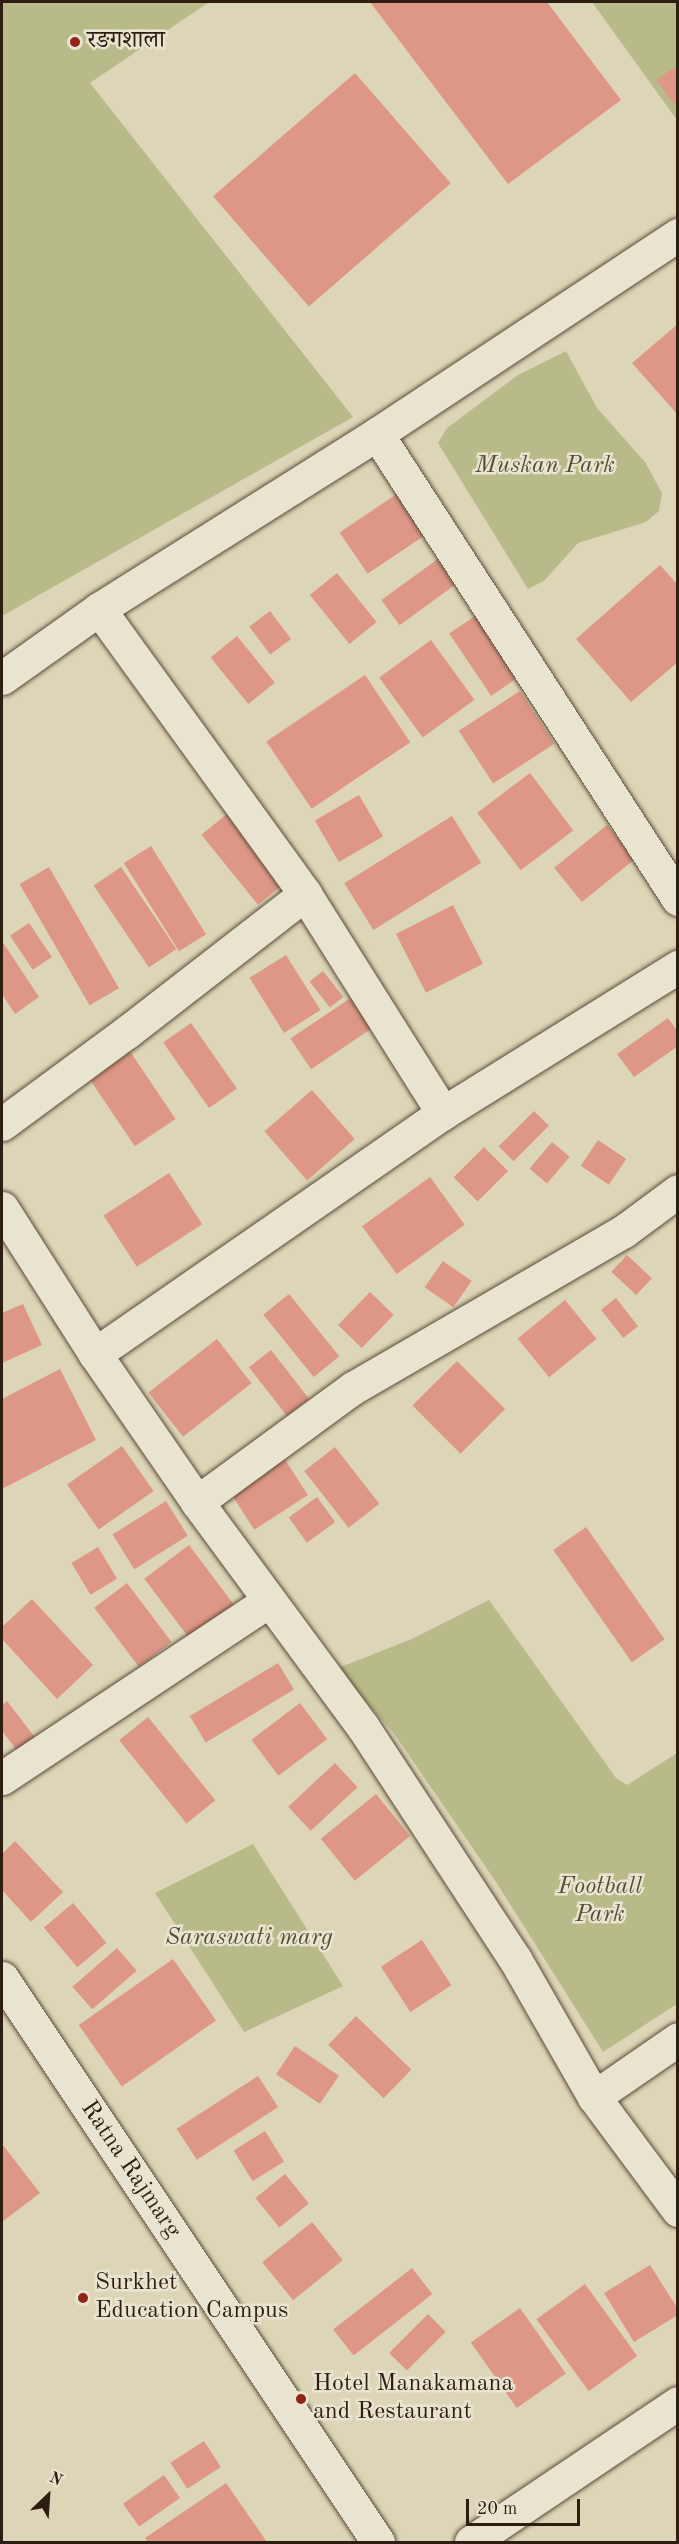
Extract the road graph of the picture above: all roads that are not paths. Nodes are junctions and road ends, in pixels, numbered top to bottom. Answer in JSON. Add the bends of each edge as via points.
{"nodes":[{"id":1,"x":678,"y":235,"type":"edge"},
{"id":2,"x":377,"y":435,"type":"junction"},
{"id":3,"x":99,"y":609,"type":"junction"},
{"id":4,"x":2,"y":678,"type":"edge"},
{"id":5,"x":305,"y":894,"type":"junction"},
{"id":6,"x":678,"y":899,"type":"edge"},
{"id":7,"x":678,"y":967,"type":"edge"},
{"id":8,"x":443,"y":1113,"type":"junction"},
{"id":9,"x":2,"y":1124,"type":"edge"},
{"id":10,"x":678,"y":1191,"type":"edge"},
{"id":11,"x":2,"y":1208,"type":"edge"},
{"id":12,"x":95,"y":1354,"type":"junction"},
{"id":13,"x":197,"y":1502,"type":"junction"},
{"id":14,"x":268,"y":1601,"type":"junction"},
{"id":15,"x":2,"y":1778,"type":"edge"},
{"id":16,"x":2,"y":1978,"type":"edge"},
{"id":17,"x":678,"y":2039,"type":"edge"},
{"id":18,"x":594,"y":2097,"type":"junction"},
{"id":19,"x":678,"y":2210,"type":"edge"},
{"id":20,"x":678,"y":2403,"type":"edge"},
{"id":21,"x":378,"y":2542,"type":"edge"},
{"id":22,"x":471,"y":2542,"type":"edge"}],
"edges":[{"from":1,"to":2,"type":"street"},
{"from":2,"to":3,"type":"street"},
{"from":2,"to":6,"type":"street"},
{"from":3,"to":4,"type":"street"},
{"from":3,"to":5,"type":"street"},
{"from":5,"to":8,"type":"street"},
{"from":5,"to":9,"type":"street"},
{"from":7,"to":8,"type":"street"},
{"from":8,"to":12,"type":"street"},
{"from":10,"to":13,"type":"street","via":[[624,1232],[353,1388]]},
{"from":11,"to":12,"type":"street"},
{"from":12,"to":13,"type":"street"},
{"from":13,"to":14,"type":"street"},
{"from":14,"to":15,"type":"street"},
{"from":14,"to":18,"type":"street","via":[[363,1727],[515,1959]]},
{"from":16,"to":21,"type":"street","name":"Ratna Rajmarg"},
{"from":17,"to":18,"type":"street"},
{"from":18,"to":19,"type":"street"},
{"from":20,"to":22,"type":"street"}]}
